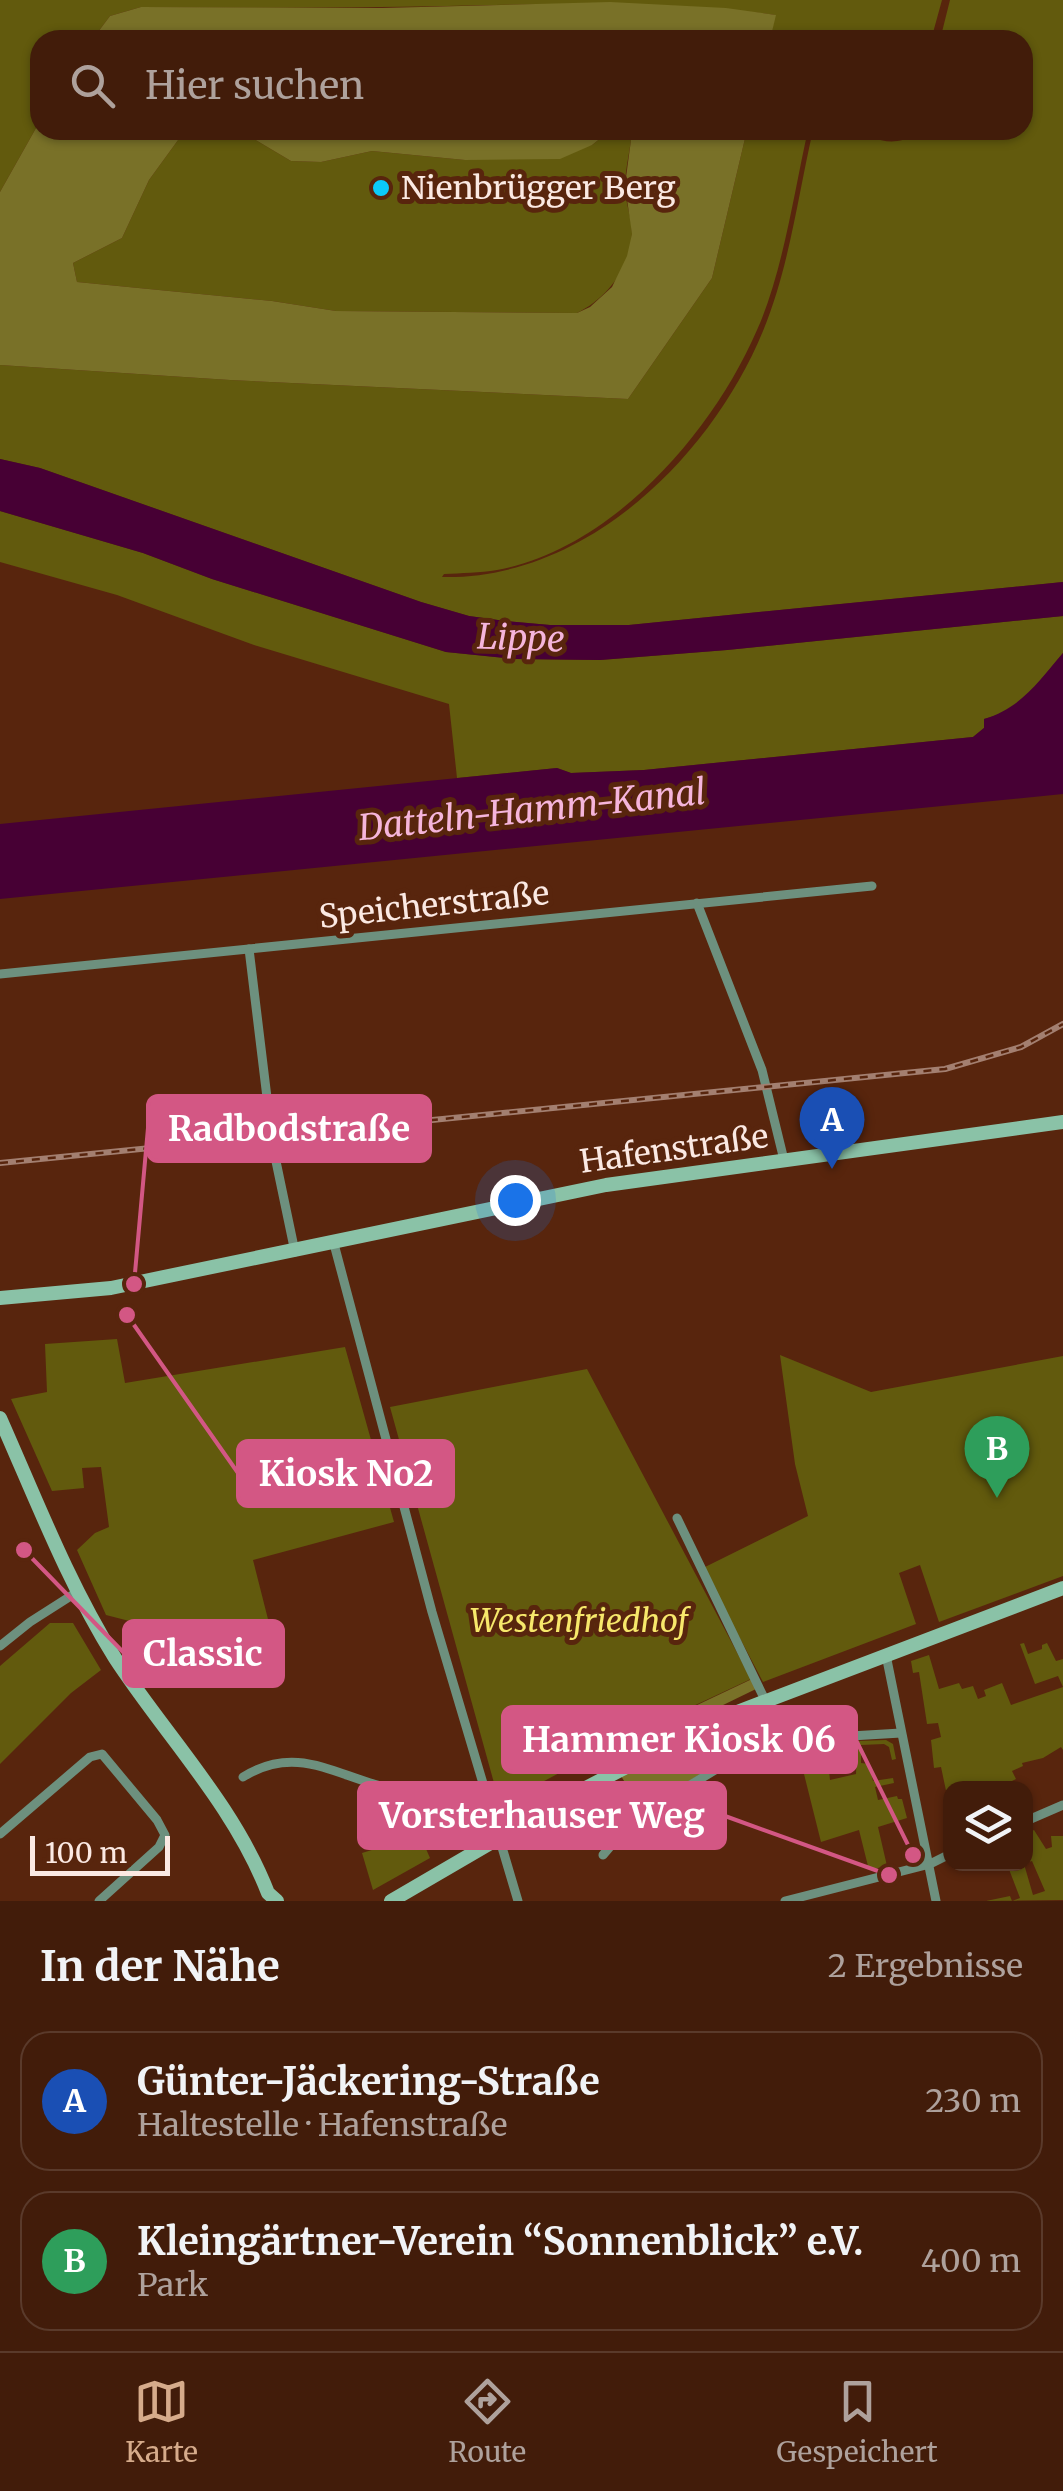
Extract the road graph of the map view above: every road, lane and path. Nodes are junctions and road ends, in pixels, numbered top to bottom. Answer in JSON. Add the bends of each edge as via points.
{"nodes":[{"id":1,"x":872,"y":886,"type":"dead end"},
{"id":2,"x":697,"y":903,"type":"junction"},
{"id":3,"x":249,"y":949,"type":"junction"},
{"id":4,"x":0,"y":974,"type":"edge"},
{"id":5,"x":1063,"y":1122,"type":"edge"},
{"id":6,"x":784,"y":1160,"type":"junction"},
{"id":7,"x":334,"y":1244,"type":"junction"},
{"id":8,"x":295,"y":1252,"type":"junction"},
{"id":9,"x":0,"y":1298,"type":"edge"},
{"id":10,"x":0,"y":1418,"type":"edge"},
{"id":11,"x":677,"y":1518,"type":"dead end"},
{"id":12,"x":1063,"y":1588,"type":"edge"},
{"id":13,"x":77,"y":1592,"type":"junction"},
{"id":14,"x":0,"y":1646,"type":"edge"},
{"id":15,"x":886,"y":1654,"type":"junction"},
{"id":16,"x":766,"y":1700,"type":"junction"},
{"id":17,"x":901,"y":1733,"type":"junction"},
{"id":18,"x":243,"y":1777,"type":"dead end"},
{"id":19,"x":482,"y":1785,"type":"junction"},
{"id":20,"x":1063,"y":1805,"type":"edge"},
{"id":21,"x":1033,"y":1819,"type":"edge"},
{"id":22,"x":0,"y":1834,"type":"edge"},
{"id":23,"x":500,"y":1838,"type":"junction"},
{"id":24,"x":603,"y":1854,"type":"dead end"},
{"id":25,"x":943,"y":1858,"type":"edge"},
{"id":26,"x":930,"y":1864,"type":"junction"},
{"id":27,"x":270,"y":1898,"type":"edge"},
{"id":28,"x":98,"y":1901,"type":"edge"},
{"id":29,"x":391,"y":1901,"type":"edge"},
{"id":30,"x":518,"y":1901,"type":"edge"},
{"id":31,"x":786,"y":1901,"type":"edge"},
{"id":32,"x":936,"y":1901,"type":"edge"}],
"edges":[{"from":1,"to":2,"type":"street","name":"Speicherstraße"},
{"from":2,"to":3,"type":"street","name":"Speicherstraße"},
{"from":2,"to":6,"type":"street","via":[[762,1070]]},
{"from":3,"to":4,"type":"street","name":"Speicherstraße"},
{"from":3,"to":8,"type":"street","via":[[273,1147]]},
{"from":5,"to":6,"type":"main road","name":"Hafenstraße"},
{"from":6,"to":7,"type":"main road","name":"Hafenstraße","via":[[606,1185]]},
{"from":7,"to":8,"type":"main road","name":"Hafenstraße"},
{"from":7,"to":19,"type":"street"},
{"from":8,"to":9,"type":"main road","name":"Hafenstraße","via":[[111,1288]]},
{"from":10,"to":13,"type":"main road"},
{"from":11,"to":16,"type":"street"},
{"from":12,"to":15,"type":"main road"},
{"from":13,"to":14,"type":"street"},
{"from":13,"to":27,"type":"main road"},
{"from":15,"to":16,"type":"main road"},
{"from":15,"to":17,"type":"street"},
{"from":16,"to":23,"type":"main road","via":[[636,1760]]},
{"from":17,"to":24,"type":"street","via":[[753,1747],[644,1814]]},
{"from":17,"to":26,"type":"street"},
{"from":18,"to":19,"type":"street","via":[[296,1761],[402,1790]]},
{"from":19,"to":23,"type":"street"},
{"from":20,"to":21,"type":"street"},
{"from":22,"to":28,"type":"street","via":[[90,1756],[102,1754],[165,1835]]},
{"from":23,"to":29,"type":"main road"},
{"from":23,"to":30,"type":"street"},
{"from":25,"to":26,"type":"street"},
{"from":26,"to":31,"type":"street"},
{"from":26,"to":32,"type":"street"}]}
